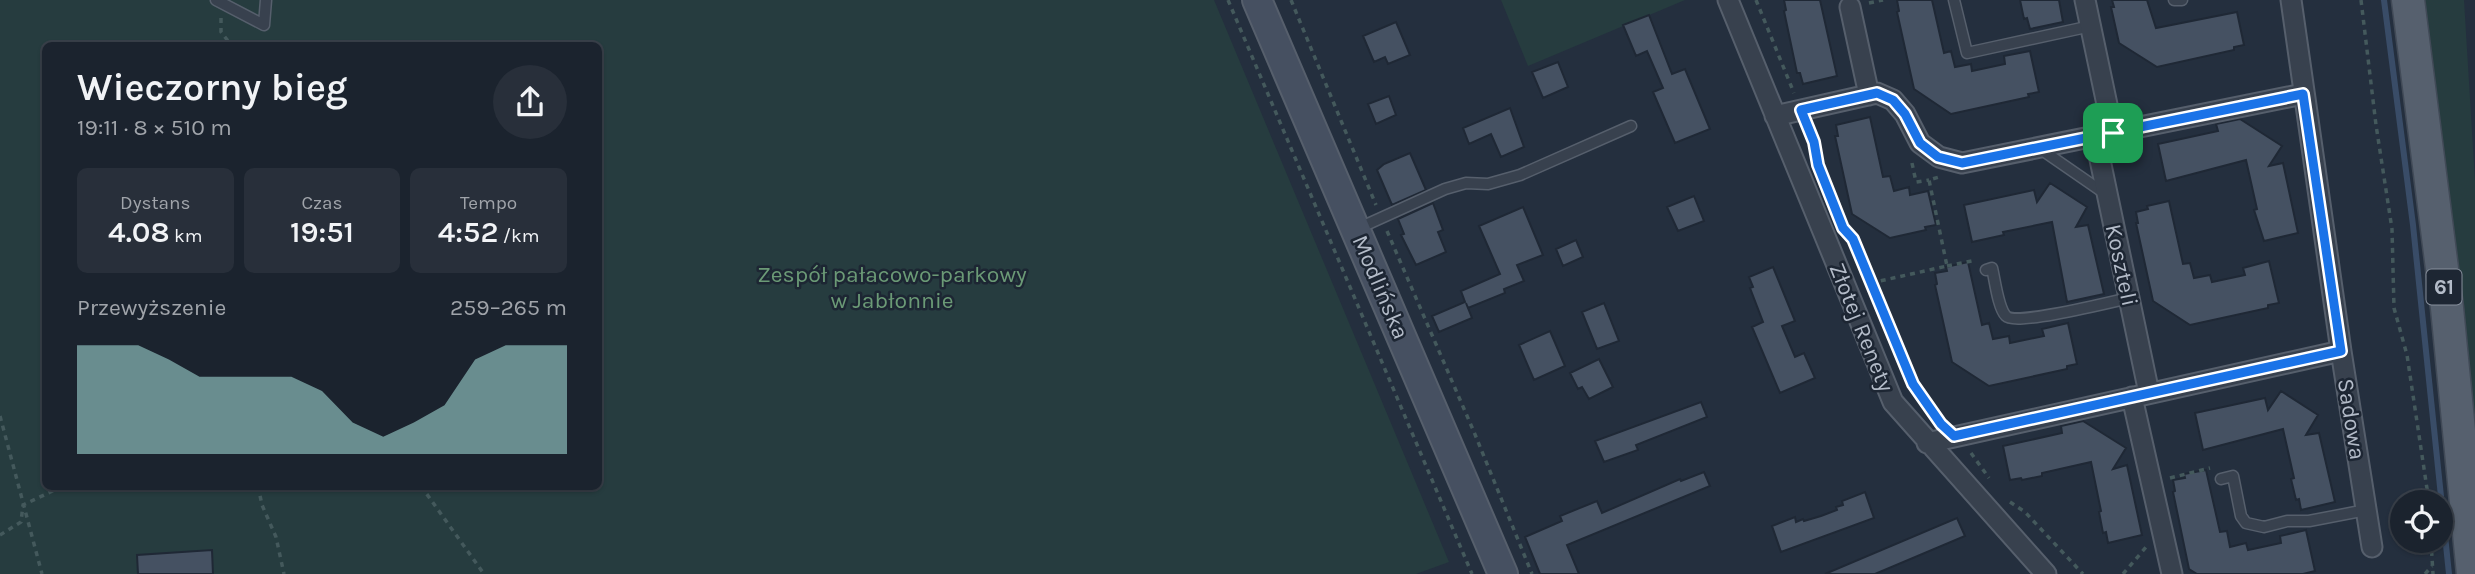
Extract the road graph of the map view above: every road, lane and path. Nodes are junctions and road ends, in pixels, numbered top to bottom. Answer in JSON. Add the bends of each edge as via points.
{"nodes":[{"id":1,"x":266,"y":0,"type":"edge"},
{"id":2,"x":1228,"y":0,"type":"edge"},
{"id":3,"x":1257,"y":0,"type":"edge"},
{"id":4,"x":1291,"y":0,"type":"edge"},
{"id":5,"x":1728,"y":0,"type":"edge"},
{"id":6,"x":1756,"y":0,"type":"edge"},
{"id":7,"x":1954,"y":0,"type":"edge"},
{"id":8,"x":2085,"y":0,"type":"edge"},
{"id":9,"x":2174,"y":0,"type":"edge"},
{"id":10,"x":2182,"y":0,"type":"edge"},
{"id":11,"x":2291,"y":0,"type":"edge"},
{"id":12,"x":2361,"y":0,"type":"edge"},
{"id":13,"x":2408,"y":0,"type":"edge"},
{"id":14,"x":218,"y":1,"type":"edge"},
{"id":15,"x":1850,"y":7,"type":"dead end"},
{"id":16,"x":2091,"y":26,"type":"junction"},
{"id":17,"x":229,"y":42,"type":"edge"},
{"id":18,"x":1869,"y":94,"type":"junction"},
{"id":19,"x":2303,"y":94,"type":"junction"},
{"id":20,"x":1801,"y":110,"type":"junction"},
{"id":21,"x":1775,"y":116,"type":"junction"},
{"id":22,"x":1631,"y":126,"type":"dead end"},
{"id":23,"x":2104,"y":135,"type":"junction"},
{"id":24,"x":2038,"y":148,"type":"junction"},
{"id":25,"x":1911,"y":161,"type":"dead end"},
{"id":26,"x":1818,"y":165,"type":"dead end"},
{"id":27,"x":1947,"y":176,"type":"dead end"},
{"id":28,"x":1929,"y":180,"type":"junction"},
{"id":29,"x":2107,"y":195,"type":"junction"},
{"id":30,"x":1369,"y":223,"type":"junction"},
{"id":31,"x":1843,"y":228,"type":"dead end"},
{"id":32,"x":1947,"y":266,"type":"junction"},
{"id":33,"x":1986,"y":270,"type":"joint"},
{"id":34,"x":1871,"y":283,"type":"junction"},
{"id":35,"x":2129,"y":298,"type":"junction"},
{"id":36,"x":2341,"y":351,"type":"junction"},
{"id":37,"x":2141,"y":395,"type":"junction"},
{"id":38,"x":0,"y":416,"type":"edge"},
{"id":39,"x":1954,"y":436,"type":"junction"},
{"id":40,"x":1927,"y":443,"type":"junction"},
{"id":41,"x":2221,"y":479,"type":"joint"},
{"id":42,"x":2151,"y":482,"type":"junction"},
{"id":43,"x":1993,"y":485,"type":"dead end"},
{"id":44,"x":55,"y":490,"type":"edge"},
{"id":45,"x":259,"y":490,"type":"edge"},
{"id":46,"x":424,"y":490,"type":"edge"},
{"id":47,"x":2427,"y":490,"type":"edge"},
{"id":48,"x":2008,"y":500,"type":"dead end"},
{"id":49,"x":23,"y":505,"type":"junction"},
{"id":50,"x":2366,"y":510,"type":"junction"},
{"id":51,"x":2162,"y":529,"type":"junction"},
{"id":52,"x":0,"y":535,"type":"edge"},
{"id":53,"x":2372,"y":547,"type":"dead end"},
{"id":54,"x":2432,"y":553,"type":"edge"},
{"id":55,"x":2434,"y":565,"type":"junction"},
{"id":56,"x":42,"y":574,"type":"edge"},
{"id":57,"x":284,"y":574,"type":"edge"},
{"id":58,"x":484,"y":574,"type":"edge"},
{"id":59,"x":1472,"y":574,"type":"edge"},
{"id":60,"x":1503,"y":574,"type":"edge"},
{"id":61,"x":1532,"y":574,"type":"edge"},
{"id":62,"x":2046,"y":574,"type":"edge"},
{"id":63,"x":2083,"y":574,"type":"edge"},
{"id":64,"x":2123,"y":574,"type":"edge"},
{"id":65,"x":2172,"y":574,"type":"edge"},
{"id":66,"x":2425,"y":574,"type":"edge"},
{"id":67,"x":2434,"y":574,"type":"edge"},
{"id":68,"x":2473,"y":574,"type":"edge"}],
"edges":[{"from":1,"to":14,"type":"lane","via":[[264,25]]},
{"from":2,"to":59,"type":"path"},
{"from":3,"to":30,"type":"main road","name":"Modlińska"},
{"from":4,"to":30,"type":"path"},
{"from":5,"to":21,"type":"street","name":"Złotej Renety"},
{"from":6,"to":20,"type":"path"},
{"from":7,"to":16,"type":"lane","via":[[1967,53]]},
{"from":8,"to":16,"type":"street","name":"Koszteli"},
{"from":9,"to":10,"type":"lane"},
{"from":11,"to":19,"type":"street","name":"Sadowa"},
{"from":12,"to":47,"type":"path","via":[[2392,229],[2394,308],[2407,355]]},
{"from":13,"to":68,"type":"main road","number":"61","via":[[2447,308]]},
{"from":14,"to":17,"type":"path","via":[[221,32]]},
{"from":15,"to":18,"type":"street"},
{"from":16,"to":23,"type":"street","name":"Koszteli"},
{"from":18,"to":20,"type":"street"},
{"from":18,"to":24,"type":"street","via":[[1893,100],[1920,143],[1938,157],[1962,163]]},
{"from":19,"to":23,"type":"street"},
{"from":19,"to":36,"type":"street","name":"Sadowa"},
{"from":20,"to":21,"type":"street"},
{"from":20,"to":26,"type":"path"},
{"from":21,"to":40,"type":"street","name":"Złotej Renety","via":[[1892,402]]},
{"from":22,"to":30,"type":"lane","via":[[1520,175],[1445,189]]},
{"from":23,"to":24,"type":"street"},
{"from":23,"to":29,"type":"street","name":"Koszteli"},
{"from":24,"to":29,"type":"lane"},
{"from":25,"to":28,"type":"path","via":[[1916,182]]},
{"from":27,"to":28,"type":"path"},
{"from":28,"to":32,"type":"path"},
{"from":29,"to":35,"type":"street","name":"Koszteli"},
{"from":30,"to":60,"type":"main road","name":"Modlińska"},
{"from":30,"to":61,"type":"path","via":[[1474,432]]},
{"from":31,"to":34,"type":"path","via":[[1853,239]]},
{"from":32,"to":33,"type":"path","via":[[1983,259]]},
{"from":32,"to":34,"type":"path"},
{"from":33,"to":35,"type":"lane","via":[[1992,268],[2002,309],[2013,320]]},
{"from":34,"to":39,"type":"path","via":[[1913,384]]},
{"from":35,"to":37,"type":"street","name":"Koszteli"},
{"from":36,"to":37,"type":"street"},
{"from":36,"to":50,"type":"street","name":"Sadowa"},
{"from":37,"to":39,"type":"street"},
{"from":37,"to":42,"type":"street","name":"Koszteli"},
{"from":38,"to":49,"type":"path"},
{"from":39,"to":40,"type":"street"},
{"from":39,"to":43,"type":"path","via":[[1976,457]]},
{"from":40,"to":62,"type":"street","name":"Złotej Renety"},
{"from":41,"to":42,"type":"path","via":[[2213,467]]},
{"from":41,"to":50,"type":"lane","via":[[2233,476],[2241,516],[2255,526],[2309,522]]},
{"from":42,"to":51,"type":"street","name":"Koszteli"},
{"from":44,"to":49,"type":"path"},
{"from":45,"to":57,"type":"path"},
{"from":46,"to":58,"type":"path"},
{"from":48,"to":63,"type":"path"},
{"from":49,"to":52,"type":"path","via":[[21,522]]},
{"from":49,"to":56,"type":"path"},
{"from":50,"to":53,"type":"street","name":"Sadowa"},
{"from":51,"to":64,"type":"path"},
{"from":51,"to":65,"type":"street","name":"Koszteli"},
{"from":54,"to":55,"type":"path"},
{"from":55,"to":66,"type":"path"},
{"from":55,"to":67,"type":"path"}]}
